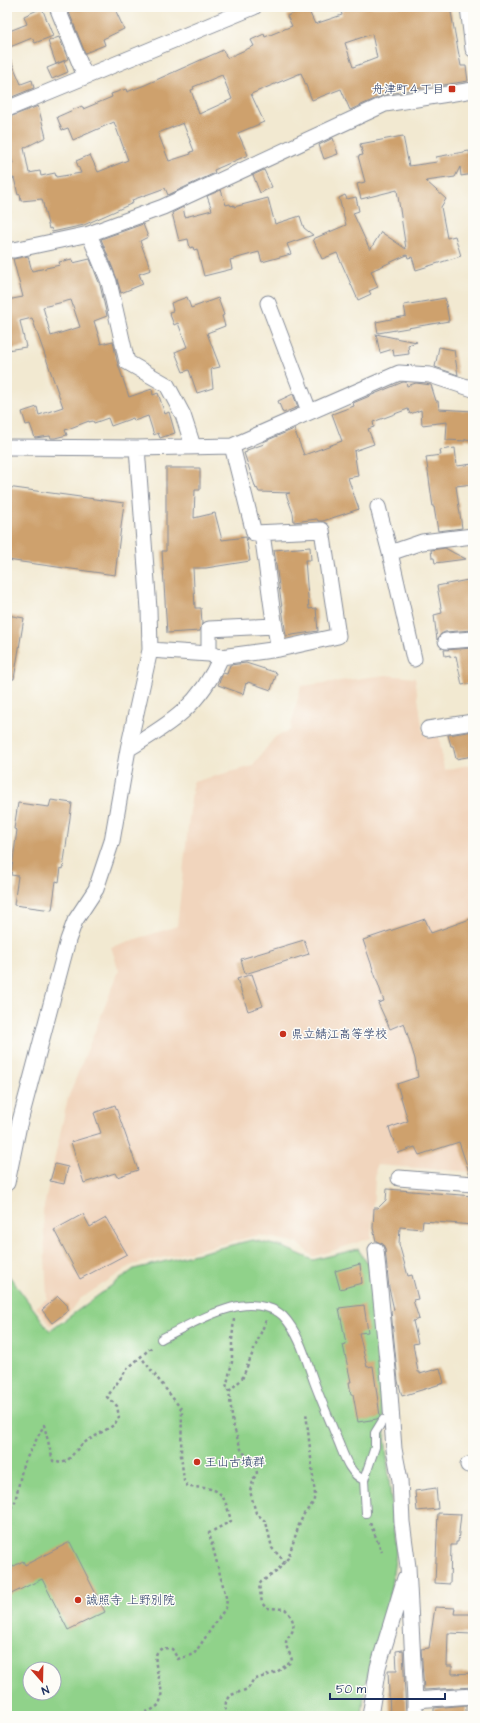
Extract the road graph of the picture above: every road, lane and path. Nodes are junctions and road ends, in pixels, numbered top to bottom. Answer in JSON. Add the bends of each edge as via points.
{"nodes":[{"id":1,"x":57,"y":7,"type":"edge"},
{"id":2,"x":254,"y":7,"type":"edge"},
{"id":3,"x":468,"y":7,"type":"edge"},
{"id":4,"x":473,"y":49,"type":"edge"},
{"id":5,"x":85,"y":76,"type":"junction"},
{"id":6,"x":473,"y":90,"type":"edge"},
{"id":7,"x":7,"y":109,"type":"edge"},
{"id":8,"x":89,"y":234,"type":"junction"},
{"id":9,"x":7,"y":250,"type":"edge"},
{"id":10,"x":268,"y":303,"type":"dead end"},
{"id":11,"x":473,"y":389,"type":"edge"},
{"id":12,"x":308,"y":411,"type":"junction"},
{"id":13,"x":193,"y":446,"type":"junction"},
{"id":14,"x":232,"y":446,"type":"junction"},
{"id":15,"x":7,"y":447,"type":"edge"},
{"id":16,"x":137,"y":448,"type":"junction"},
{"id":17,"x":378,"y":507,"type":"dead end"},
{"id":18,"x":262,"y":534,"type":"junction"},
{"id":19,"x":473,"y":536,"type":"edge"},
{"id":20,"x":390,"y":553,"type":"junction"},
{"id":21,"x":274,"y":626,"type":"junction"},
{"id":22,"x":473,"y":639,"type":"edge"},
{"id":23,"x":446,"y":641,"type":"dead end"},
{"id":24,"x":279,"y":649,"type":"junction"},
{"id":25,"x":150,"y":650,"type":"junction"},
{"id":26,"x":215,"y":655,"type":"junction"},
{"id":27,"x":414,"y":660,"type":"dead end"},
{"id":28,"x":473,"y":722,"type":"edge"},
{"id":29,"x":428,"y":729,"type":"dead end"},
{"id":30,"x":128,"y":749,"type":"junction"},
{"id":31,"x":399,"y":1178,"type":"dead end"},
{"id":32,"x":7,"y":1183,"type":"edge"},
{"id":33,"x":473,"y":1184,"type":"edge"},
{"id":34,"x":376,"y":1250,"type":"dead end"},
{"id":35,"x":230,"y":1309,"type":"junction"},
{"id":36,"x":272,"y":1309,"type":"junction"},
{"id":37,"x":161,"y":1339,"type":"joint"},
{"id":38,"x":141,"y":1357,"type":"junction"},
{"id":39,"x":229,"y":1391,"type":"junction"},
{"id":40,"x":306,"y":1412,"type":"dead end"},
{"id":41,"x":383,"y":1420,"type":"dead end"},
{"id":42,"x":364,"y":1480,"type":"junction"},
{"id":43,"x":7,"y":1513,"type":"edge"},
{"id":44,"x":366,"y":1513,"type":"joint"},
{"id":45,"x":382,"y":1552,"type":"dead end"},
{"id":46,"x":285,"y":1562,"type":"junction"},
{"id":47,"x":408,"y":1567,"type":"junction"},
{"id":48,"x":473,"y":1696,"type":"edge"},
{"id":49,"x":415,"y":1700,"type":"junction"},
{"id":50,"x":134,"y":1716,"type":"edge"},
{"id":51,"x":228,"y":1716,"type":"edge"},
{"id":52,"x":370,"y":1716,"type":"edge"},
{"id":53,"x":415,"y":1716,"type":"edge"}],
"edges":[{"from":1,"to":5,"type":"street"},
{"from":2,"to":5,"type":"street"},
{"from":3,"to":4,"type":"street"},
{"from":5,"to":7,"type":"street"},
{"from":6,"to":8,"type":"street","via":[[385,104],[163,206]]},
{"from":8,"to":9,"type":"street"},
{"from":8,"to":13,"type":"street","via":[[109,282],[127,362],[167,385],[183,415]]},
{"from":10,"to":12,"type":"street"},
{"from":11,"to":12,"type":"street","via":[[430,375],[399,373]]},
{"from":12,"to":14,"type":"street"},
{"from":13,"to":14,"type":"street"},
{"from":13,"to":16,"type":"street"},
{"from":14,"to":18,"type":"street","via":[[254,533]]},
{"from":15,"to":16,"type":"street"},
{"from":16,"to":25,"type":"street"},
{"from":17,"to":20,"type":"street"},
{"from":18,"to":21,"type":"street"},
{"from":18,"to":24,"type":"street","via":[[322,530],[338,636]]},
{"from":19,"to":20,"type":"street","via":[[422,542]]},
{"from":20,"to":27,"type":"street"},
{"from":21,"to":24,"type":"street"},
{"from":21,"to":26,"type":"street","via":[[209,629]]},
{"from":22,"to":23,"type":"street"},
{"from":24,"to":26,"type":"street"},
{"from":25,"to":26,"type":"street"},
{"from":25,"to":30,"type":"street"},
{"from":26,"to":30,"type":"street","via":[[213,675],[187,710],[161,730]]},
{"from":28,"to":29,"type":"street"},
{"from":30,"to":32,"type":"street","via":[[112,841],[96,889],[75,921],[68,940],[19,1125]]},
{"from":31,"to":33,"type":"street"},
{"from":34,"to":47,"type":"street","via":[[390,1380],[394,1449],[400,1480]]},
{"from":35,"to":36,"type":"lane","via":[[248,1305]]},
{"from":35,"to":37,"type":"lane","via":[[194,1322]]},
{"from":35,"to":39,"type":"path","via":[[234,1317],[232,1362],[226,1388]]},
{"from":36,"to":39,"type":"path","via":[[242,1379]]},
{"from":36,"to":42,"type":"lane","via":[[293,1329],[347,1462],[356,1478]]},
{"from":37,"to":38,"type":"path"},
{"from":38,"to":43,"type":"path","via":[[127,1369],[107,1397],[118,1406],[119,1417],[114,1425],[82,1444],[67,1461],[53,1461],[44,1426],[23,1465],[15,1502]]},
{"from":38,"to":50,"type":"path","via":[[182,1410],[181,1455],[184,1481],[188,1486],[216,1490],[225,1500],[231,1521],[209,1533],[227,1606],[194,1654],[178,1659],[172,1649],[158,1652],[155,1664],[162,1689],[159,1704],[152,1710]]},
{"from":39,"to":46,"type":"path","via":[[233,1425],[242,1452],[251,1458],[256,1466],[257,1474],[250,1490],[256,1513],[266,1522],[272,1548]]},
{"from":40,"to":46,"type":"path","via":[[315,1495],[299,1525]]},
{"from":41,"to":42,"type":"lane","via":[[375,1433],[375,1447]]},
{"from":42,"to":44,"type":"lane"},
{"from":44,"to":45,"type":"path"},
{"from":46,"to":51,"type":"path","via":[[259,1585],[262,1603],[266,1608],[285,1609],[293,1620],[293,1630],[286,1640],[292,1661],[277,1672],[253,1680],[248,1689],[231,1695],[225,1708]]},
{"from":47,"to":49,"type":"street"},
{"from":47,"to":52,"type":"street","via":[[378,1668]]},
{"from":48,"to":49,"type":"street"},
{"from":49,"to":53,"type":"street"}]}
